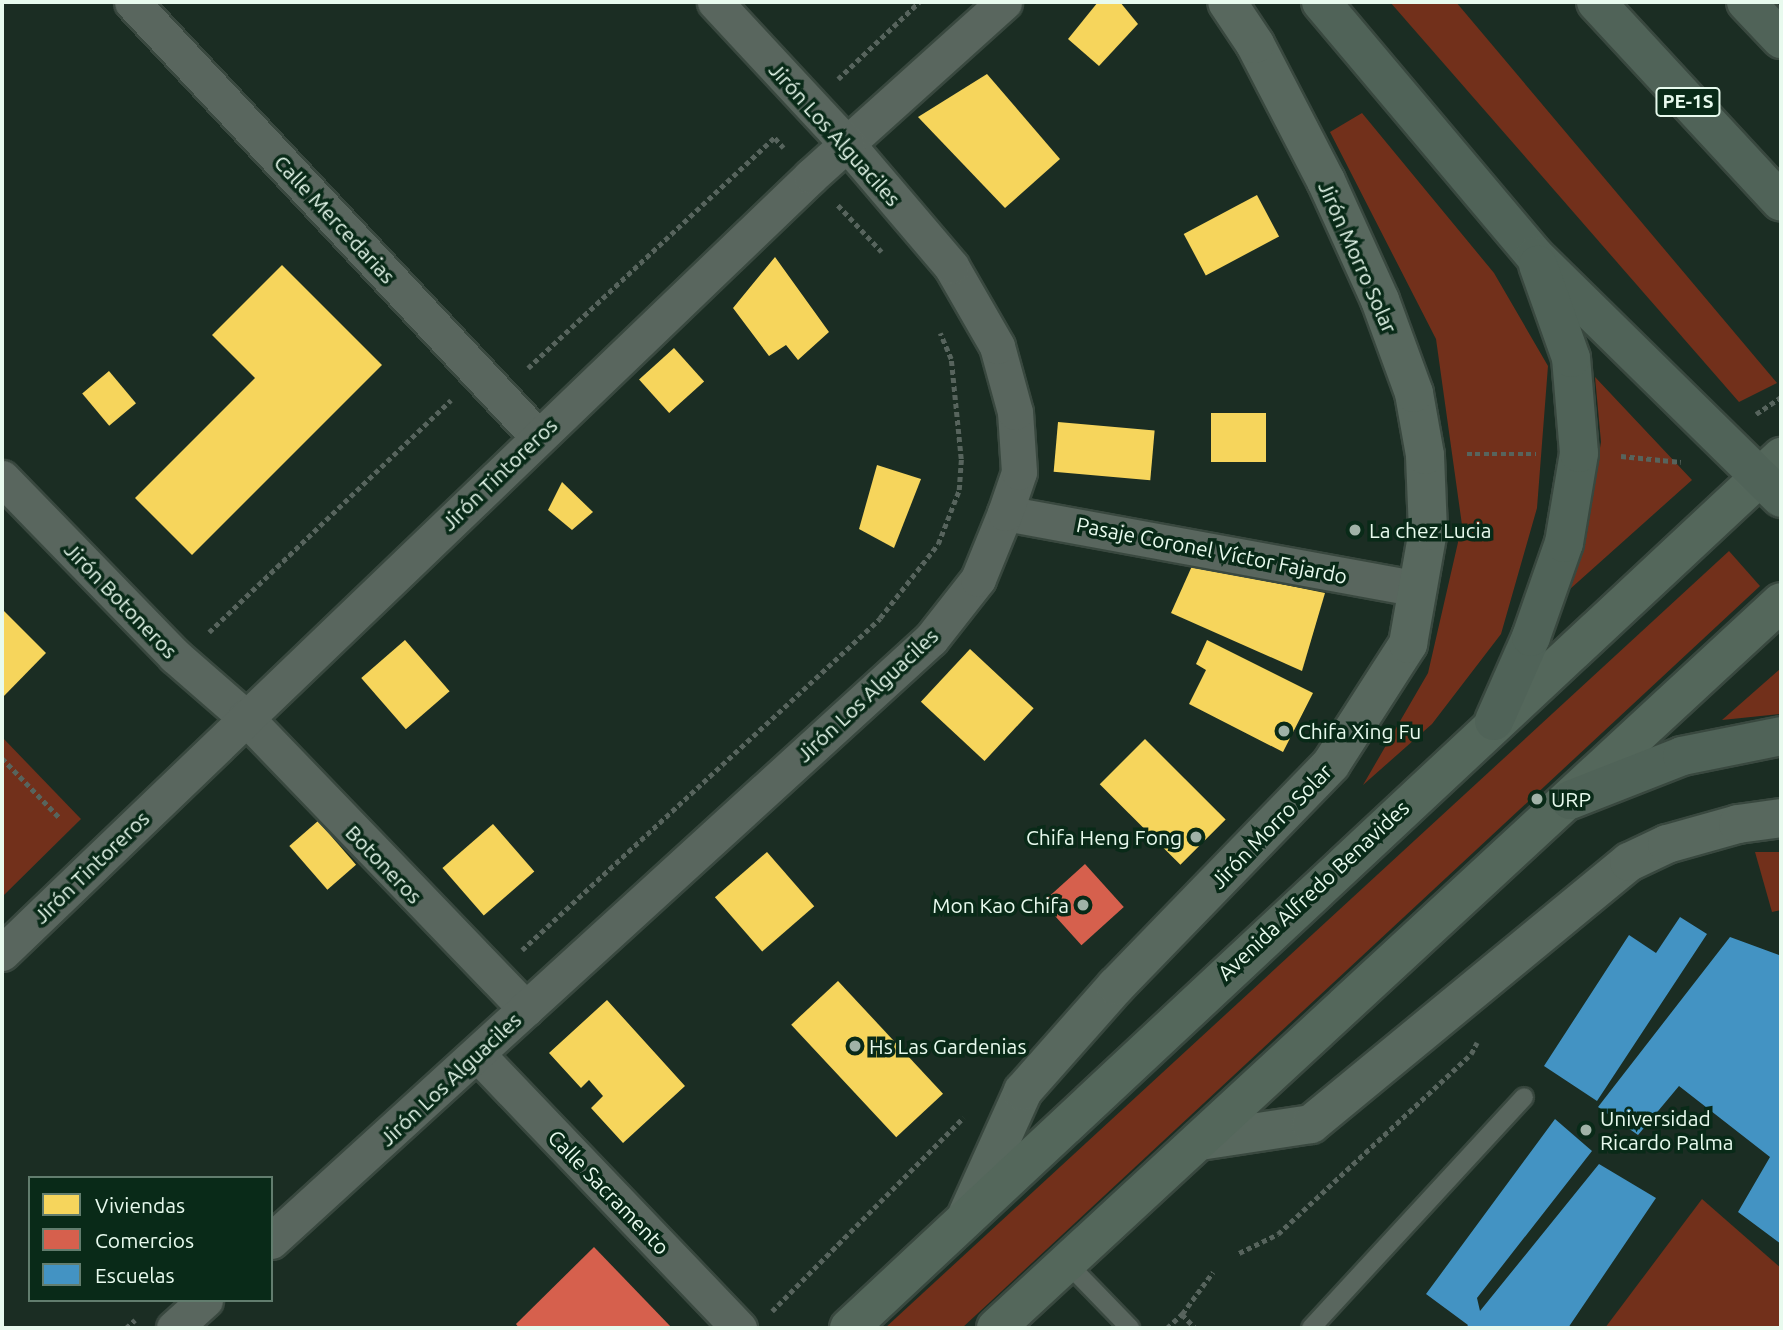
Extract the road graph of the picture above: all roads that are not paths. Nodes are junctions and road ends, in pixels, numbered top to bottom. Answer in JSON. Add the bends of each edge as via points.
{"nodes":[{"id":1,"x":132,"y":2,"type":"edge"},
{"id":2,"x":715,"y":2,"type":"edge"},
{"id":3,"x":1004,"y":2,"type":"edge"},
{"id":4,"x":1227,"y":2,"type":"edge"},
{"id":5,"x":1321,"y":2,"type":"edge"},
{"id":6,"x":1596,"y":2,"type":"edge"},
{"id":7,"x":1746,"y":2,"type":"edge"},
{"id":8,"x":1781,"y":39,"type":"edge"},
{"id":9,"x":847,"y":144,"type":"junction"},
{"id":10,"x":1781,"y":202,"type":"edge"},
{"id":11,"x":1535,"y":256,"type":"junction"},
{"id":12,"x":538,"y":437,"type":"junction"},
{"id":13,"x":1774,"y":477,"type":"edge"},
{"id":14,"x":2,"y":478,"type":"edge"},
{"id":15,"x":1005,"y":513,"type":"junction"},
{"id":16,"x":1418,"y":589,"type":"junction"},
{"id":17,"x":1781,"y":602,"type":"edge"},
{"id":18,"x":245,"y":717,"type":"junction"},
{"id":19,"x":1494,"y":721,"type":"junction"},
{"id":20,"x":1781,"y":737,"type":"edge"},
{"id":21,"x":1570,"y":800,"type":"junction"},
{"id":22,"x":1781,"y":818,"type":"edge"},
{"id":23,"x":2,"y":953,"type":"edge"},
{"id":24,"x":526,"y":1009,"type":"junction"},
{"id":25,"x":478,"y":1055,"type":"junction"},
{"id":26,"x":1524,"y":1097,"type":"dead end"},
{"id":27,"x":1199,"y":1141,"type":"junction"},
{"id":28,"x":968,"y":1213,"type":"junction"},
{"id":29,"x":273,"y":1239,"type":"edge"},
{"id":30,"x":1067,"y":1263,"type":"junction"},
{"id":31,"x":203,"y":1302,"type":"edge"},
{"id":32,"x":752,"y":1324,"type":"edge"},
{"id":33,"x":174,"y":1328,"type":"edge"},
{"id":34,"x":849,"y":1328,"type":"edge"},
{"id":35,"x":996,"y":1328,"type":"edge"},
{"id":36,"x":1130,"y":1328,"type":"edge"},
{"id":37,"x":1311,"y":1328,"type":"edge"}],
"edges":[{"from":1,"to":12,"type":"street","name":"Calle Mercedarias"},
{"from":2,"to":9,"type":"street","name":"Jirón Los Alguaciles"},
{"from":3,"to":9,"type":"street","name":"Jirón Tintoreros"},
{"from":4,"to":16,"type":"street","name":"Jirón Morro Solar","via":[[1255,44],[1326,181],[1380,300],[1413,393],[1425,455],[1428,531]]},
{"from":5,"to":11,"type":"highway"},
{"from":6,"to":10,"type":"highway","number":"PE-1S"},
{"from":7,"to":8,"type":"highway"},
{"from":9,"to":12,"type":"street","name":"Jirón Tintoreros"},
{"from":9,"to":15,"type":"street","name":"Jirón Los Alguaciles","via":[[951,266],[997,346],[1015,412],[1018,472]]},
{"from":11,"to":13,"type":"highway"},
{"from":11,"to":19,"type":"highway","via":[[1571,358],[1579,453],[1564,543],[1531,637]]},
{"from":12,"to":18,"type":"street","name":"Jirón Tintoreros"},
{"from":13,"to":19,"type":"main road","name":"Avenida Alfredo Benavides"},
{"from":14,"to":18,"type":"street","name":"Jirón Botoneros","via":[[175,656]]},
{"from":15,"to":16,"type":"street","name":"Pasaje Coronel Víctor Fajardo"},
{"from":15,"to":24,"type":"street","name":"Jirón Los Alguaciles","via":[[978,579],[931,639]]},
{"from":16,"to":28,"type":"street","name":"Jirón Morro Solar","via":[[1408,644],[1331,764],[1116,986],[1023,1091]]},
{"from":17,"to":21,"type":"main road"},
{"from":18,"to":23,"type":"street","name":"Jirón Tintoreros"},
{"from":18,"to":24,"type":"street","name":"Botoneros"},
{"from":19,"to":28,"type":"main road","name":"Avenida Alfredo Benavides"},
{"from":20,"to":21,"type":"highway","via":[[1682,756]]},
{"from":21,"to":27,"type":"main road"},
{"from":22,"to":27,"type":"street","via":[[1738,824],[1667,844],[1629,862],[1311,1124]]},
{"from":24,"to":25,"type":"street","name":"Jirón Los Alguaciles"},
{"from":25,"to":29,"type":"street","name":"Jirón Los Alguaciles"},
{"from":25,"to":32,"type":"street","name":"Calle Sacramento"},
{"from":26,"to":37,"type":"lane"},
{"from":27,"to":30,"type":"main road"},
{"from":28,"to":34,"type":"main road","name":"Avenida Alfredo Benavides"},
{"from":30,"to":35,"type":"main road"},
{"from":30,"to":36,"type":"lane"},
{"from":31,"to":33,"type":"street"}]}
